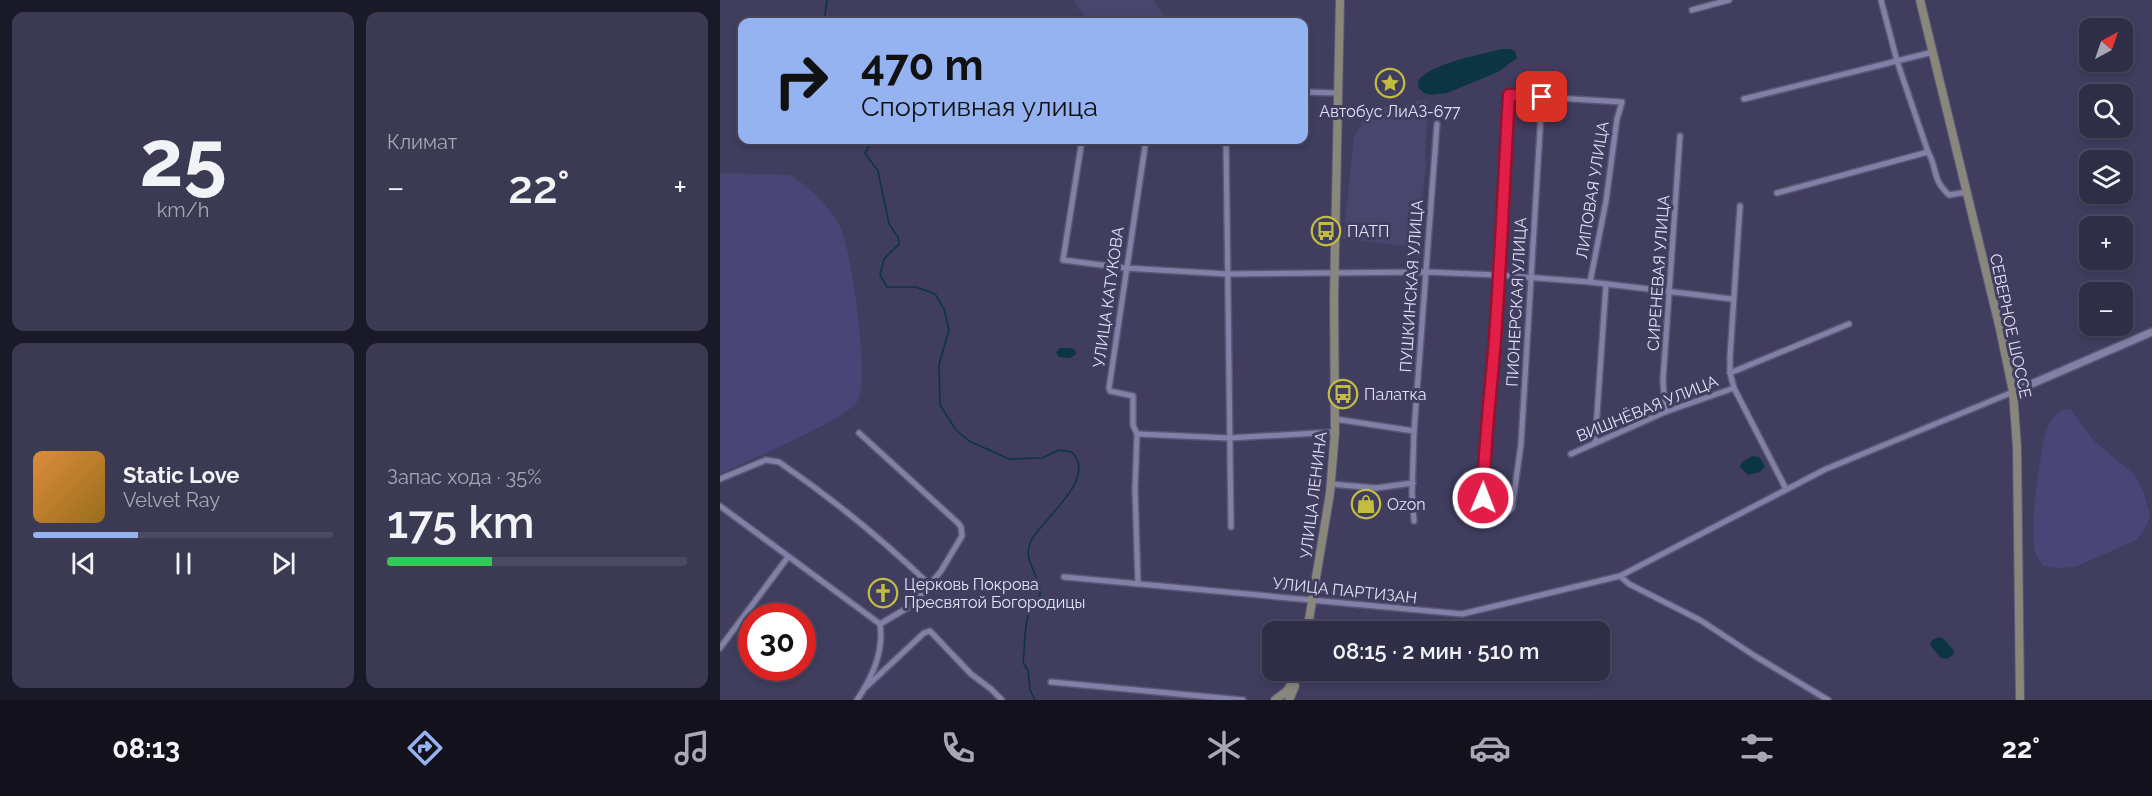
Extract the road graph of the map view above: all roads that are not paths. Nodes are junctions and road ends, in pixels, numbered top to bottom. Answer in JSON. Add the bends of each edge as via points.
{"nodes":[{"id":1,"x":1340,"y":0,"type":"edge"},
{"id":2,"x":1729,"y":0,"type":"edge"},
{"id":3,"x":1881,"y":0,"type":"edge"},
{"id":4,"x":1920,"y":0,"type":"edge"},
{"id":5,"x":1692,"y":10,"type":"dead end"},
{"id":6,"x":1933,"y":52,"type":"junction"},
{"id":7,"x":1897,"y":61,"type":"junction"},
{"id":8,"x":1308,"y":92,"type":"edge"},
{"id":9,"x":1337,"y":93,"type":"junction"},
{"id":10,"x":1542,"y":97,"type":"junction"},
{"id":11,"x":1744,"y":99,"type":"dead end"},
{"id":12,"x":1437,"y":124,"type":"dead end"},
{"id":13,"x":1680,"y":136,"type":"dead end"},
{"id":14,"x":1081,"y":144,"type":"edge"},
{"id":15,"x":1143,"y":144,"type":"edge"},
{"id":16,"x":1226,"y":144,"type":"edge"},
{"id":17,"x":1928,"y":152,"type":"junction"},
{"id":18,"x":1967,"y":192,"type":"junction"},
{"id":19,"x":1777,"y":193,"type":"dead end"},
{"id":20,"x":1740,"y":206,"type":"dead end"},
{"id":21,"x":1125,"y":268,"type":"junction"},
{"id":22,"x":1426,"y":272,"type":"junction"},
{"id":23,"x":1227,"y":274,"type":"junction"},
{"id":24,"x":1334,"y":274,"type":"junction"},
{"id":25,"x":1498,"y":275,"type":"junction"},
{"id":26,"x":1531,"y":278,"type":"junction"},
{"id":27,"x":1590,"y":282,"type":"junction"},
{"id":28,"x":1606,"y":284,"type":"junction"},
{"id":29,"x":1671,"y":293,"type":"junction"},
{"id":30,"x":1732,"y":300,"type":"junction"},
{"id":31,"x":1849,"y":324,"type":"dead end"},
{"id":32,"x":2152,"y":332,"type":"edge"},
{"id":33,"x":1730,"y":373,"type":"junction"},
{"id":34,"x":1734,"y":388,"type":"junction"},
{"id":35,"x":2013,"y":392,"type":"junction"},
{"id":36,"x":1665,"y":412,"type":"junction"},
{"id":37,"x":1335,"y":419,"type":"junction"},
{"id":38,"x":1414,"y":431,"type":"junction"},
{"id":39,"x":1335,"y":432,"type":"junction"},
{"id":40,"x":859,"y":433,"type":"dead end"},
{"id":41,"x":1137,"y":434,"type":"junction"},
{"id":42,"x":1229,"y":438,"type":"junction"},
{"id":43,"x":1596,"y":444,"type":"junction"},
{"id":44,"x":1571,"y":454,"type":"dead end"},
{"id":45,"x":720,"y":479,"type":"edge"},
{"id":46,"x":1413,"y":483,"type":"junction"},
{"id":47,"x":1331,"y":484,"type":"junction"},
{"id":48,"x":1786,"y":489,"type":"junction"},
{"id":49,"x":720,"y":506,"type":"edge"},
{"id":50,"x":1414,"y":521,"type":"dead end"},
{"id":51,"x":1231,"y":526,"type":"dead end"},
{"id":52,"x":788,"y":557,"type":"junction"},
{"id":53,"x":1620,"y":576,"type":"junction"},
{"id":54,"x":1064,"y":577,"type":"dead end"},
{"id":55,"x":1138,"y":584,"type":"junction"},
{"id":56,"x":930,"y":585,"type":"junction"},
{"id":57,"x":1312,"y":599,"type":"junction"},
{"id":58,"x":1309,"y":621,"type":"edge"},
{"id":59,"x":880,"y":624,"type":"junction"},
{"id":60,"x":720,"y":648,"type":"edge"},
{"id":61,"x":1293,"y":681,"type":"edge"},
{"id":62,"x":1296,"y":681,"type":"edge"},
{"id":63,"x":1051,"y":682,"type":"dead end"},
{"id":64,"x":866,"y":687,"type":"junction"},
{"id":65,"x":857,"y":700,"type":"edge"},
{"id":66,"x":1002,"y":700,"type":"edge"},
{"id":67,"x":1243,"y":700,"type":"edge"},
{"id":68,"x":1275,"y":700,"type":"edge"},
{"id":69,"x":1289,"y":700,"type":"edge"},
{"id":70,"x":1828,"y":700,"type":"edge"},
{"id":71,"x":2020,"y":700,"type":"edge"}],
"edges":[{"from":1,"to":9,"type":"main road","name":"УЛИЦА ЛЕНИНА"},
{"from":2,"to":5,"type":"street"},
{"from":3,"to":7,"type":"street"},
{"from":4,"to":6,"type":"main road","name":"СЕВЕРНОЕ ШОССЕ"},
{"from":6,"to":7,"type":"street"},
{"from":6,"to":18,"type":"main road","name":"СЕВЕРНОЕ ШОССЕ"},
{"from":7,"to":11,"type":"street"},
{"from":7,"to":17,"type":"street"},
{"from":8,"to":9,"type":"street"},
{"from":9,"to":24,"type":"main road","name":"УЛИЦА ЛЕНИНА"},
{"from":10,"to":25,"type":"street","via":[[1509,95]]},
{"from":10,"to":26,"type":"street","name":"ПИОНЕРСКАЯ УЛИЦА"},
{"from":10,"to":27,"type":"street","name":"ЛИПОВАЯ УЛИЦА","via":[[1622,102]]},
{"from":12,"to":22,"type":"street","name":"ПУШКИНСКАЯ УЛИЦА"},
{"from":13,"to":29,"type":"street","name":"СИРЕНЕВАЯ УЛИЦА"},
{"from":14,"to":21,"type":"street","via":[[1063,260]]},
{"from":15,"to":21,"type":"street","name":"УЛИЦА КАТУКОВА"},
{"from":16,"to":23,"type":"street"},
{"from":17,"to":18,"type":"street","via":[[1938,183],[1946,193]]},
{"from":17,"to":19,"type":"street"},
{"from":18,"to":35,"type":"main road","name":"СЕВЕРНОЕ ШОССЕ"},
{"from":20,"to":30,"type":"street"},
{"from":21,"to":23,"type":"street"},
{"from":21,"to":41,"type":"street","name":"УЛИЦА КАТУКОВА","via":[[1108,388],[1133,396],[1133,425]]},
{"from":22,"to":24,"type":"street"},
{"from":22,"to":25,"type":"street"},
{"from":22,"to":38,"type":"street","name":"ПУШКИНСКАЯ УЛИЦА"},
{"from":23,"to":24,"type":"street"},
{"from":23,"to":42,"type":"street"},
{"from":24,"to":37,"type":"main road","name":"УЛИЦА ЛЕНИНА"},
{"from":25,"to":26,"type":"street"},
{"from":25,"to":26,"type":"street","name":"ПИОНЕРСКАЯ УЛИЦА","via":[[1483,465],[1483,498],[1494,512],[1512,508],[1521,444]]},
{"from":26,"to":27,"type":"street"},
{"from":27,"to":28,"type":"street"},
{"from":28,"to":29,"type":"street"},
{"from":28,"to":43,"type":"street"},
{"from":29,"to":30,"type":"street"},
{"from":29,"to":36,"type":"street","name":"СИРЕНЕВАЯ УЛИЦА","via":[[1663,380]]},
{"from":30,"to":33,"type":"street"},
{"from":31,"to":33,"type":"street","name":"ВИШНЁВАЯ УЛИЦА"},
{"from":32,"to":35,"type":"street"},
{"from":33,"to":34,"type":"street"},
{"from":34,"to":36,"type":"street","name":"ВИШНЁВАЯ УЛИЦА"},
{"from":34,"to":48,"type":"street"},
{"from":35,"to":48,"type":"street","name":"УЛИЦА ПАРТИЗАН"},
{"from":35,"to":71,"type":"main road","name":"СЕВЕРНОЕ ШОССЕ"},
{"from":36,"to":43,"type":"street","name":"ВИШНЁВАЯ УЛИЦА"},
{"from":37,"to":38,"type":"street"},
{"from":37,"to":39,"type":"main road","name":"УЛИЦА ЛЕНИНА"},
{"from":38,"to":46,"type":"street","name":"ПУШКИНСКАЯ УЛИЦА"},
{"from":39,"to":42,"type":"street"},
{"from":39,"to":47,"type":"main road","name":"УЛИЦА ЛЕНИНА"},
{"from":40,"to":56,"type":"street","via":[[961,527],[960,542]]},
{"from":41,"to":42,"type":"street"},
{"from":41,"to":55,"type":"street","name":"УЛИЦА КАТУКОВА"},
{"from":42,"to":51,"type":"street"},
{"from":43,"to":44,"type":"street","name":"ВИШНЁВАЯ УЛИЦА"},
{"from":45,"to":56,"type":"street","via":[[766,460],[779,462],[852,515]]},
{"from":46,"to":47,"type":"street","via":[[1376,488]]},
{"from":46,"to":50,"type":"street","name":"ПУШКИНСКАЯ УЛИЦА"},
{"from":47,"to":57,"type":"main road","name":"УЛИЦА ЛЕНИНА"},
{"from":48,"to":53,"type":"street","name":"УЛИЦА ПАРТИЗАН"},
{"from":49,"to":52,"type":"street"},
{"from":52,"to":59,"type":"street"},
{"from":52,"to":60,"type":"street"},
{"from":53,"to":57,"type":"street","name":"УЛИЦА ПАРТИЗАН","via":[[1462,614]]},
{"from":53,"to":70,"type":"street","via":[[1700,620]]},
{"from":54,"to":55,"type":"street","name":"УЛИЦА ПАРТИЗАН"},
{"from":55,"to":57,"type":"street","name":"УЛИЦА ПАРТИЗАН"},
{"from":56,"to":59,"type":"street","via":[[908,609]]},
{"from":57,"to":58,"type":"main road","name":"УЛИЦА ЛЕНИНА"},
{"from":59,"to":64,"type":"street","via":[[876,661]]},
{"from":61,"to":68,"type":"main road"},
{"from":62,"to":69,"type":"main road"},
{"from":63,"to":67,"type":"street"},
{"from":64,"to":65,"type":"street"},
{"from":64,"to":66,"type":"street","via":[[930,631],[970,674]]}]}
